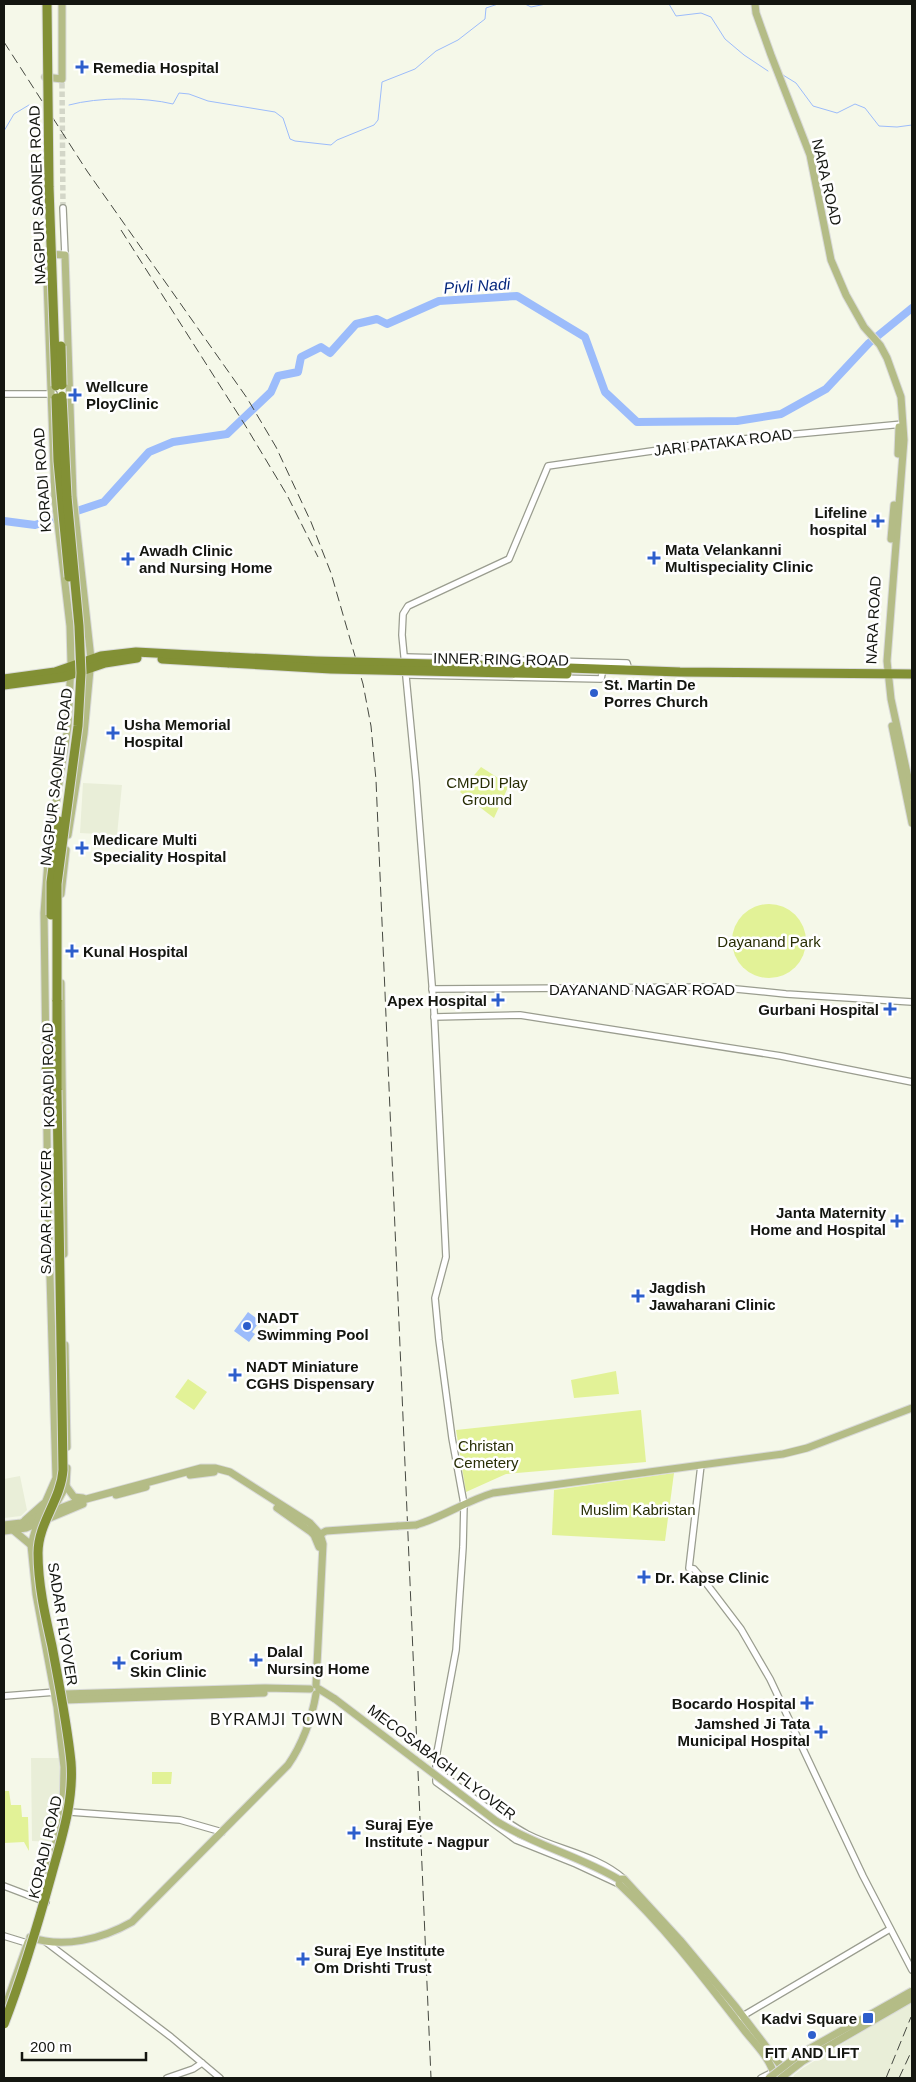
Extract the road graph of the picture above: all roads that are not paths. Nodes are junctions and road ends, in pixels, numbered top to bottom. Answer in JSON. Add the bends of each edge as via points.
{"nodes":[{"id":1,"x":45,"y":4,"type":"edge"},
{"id":2,"x":52,"y":4,"type":"edge"},
{"id":3,"x":62,"y":4,"type":"edge"},
{"id":4,"x":754,"y":4,"type":"edge"},
{"id":5,"x":63,"y":208,"type":"tunnel mouth"},
{"id":6,"x":65,"y":255,"type":"junction"},
{"id":7,"x":59,"y":393,"type":"junction"},
{"id":8,"x":4,"y":394,"type":"edge"},
{"id":9,"x":901,"y":422,"type":"junction"},
{"id":10,"x":78,"y":546,"type":"junction"},
{"id":11,"x":61,"y":549,"type":"junction"},
{"id":12,"x":71,"y":655,"type":"junction"},
{"id":13,"x":405,"y":657,"type":"junction"},
{"id":14,"x":91,"y":659,"type":"junction"},
{"id":15,"x":513,"y":670,"type":"junction"},
{"id":16,"x":629,"y":670,"type":"junction"},
{"id":17,"x":71,"y":671,"type":"junction"},
{"id":18,"x":602,"y":674,"type":"junction"},
{"id":19,"x":912,"y":674,"type":"edge"},
{"id":20,"x":407,"y":675,"type":"junction"},
{"id":21,"x":886,"y":676,"type":"junction"},
{"id":22,"x":912,"y":678,"type":"edge"},
{"id":23,"x":4,"y":679,"type":"edge"},
{"id":24,"x":4,"y":685,"type":"edge"},
{"id":25,"x":66,"y":739,"type":"junction"},
{"id":26,"x":83,"y":739,"type":"junction"},
{"id":27,"x":912,"y":796,"type":"edge"},
{"id":28,"x":912,"y":823,"type":"edge"},
{"id":29,"x":432,"y":989,"type":"junction"},
{"id":30,"x":54,"y":1000,"type":"junction"},
{"id":31,"x":912,"y":1002,"type":"edge"},
{"id":32,"x":434,"y":1017,"type":"junction"},
{"id":33,"x":54,"y":1071,"type":"junction"},
{"id":34,"x":912,"y":1082,"type":"edge"},
{"id":35,"x":51,"y":1087,"type":"junction"},
{"id":36,"x":50,"y":1278,"type":"junction"},
{"id":37,"x":64,"y":1278,"type":"junction"},
{"id":38,"x":912,"y":1408,"type":"edge"},
{"id":39,"x":701,"y":1465,"type":"junction"},
{"id":40,"x":66,"y":1486,"type":"junction"},
{"id":41,"x":136,"y":1487,"type":"junction"},
{"id":42,"x":86,"y":1499,"type":"junction"},
{"id":43,"x":46,"y":1502,"type":"junction"},
{"id":44,"x":464,"y":1504,"type":"junction"},
{"id":45,"x":50,"y":1515,"type":"junction"},
{"id":46,"x":38,"y":1520,"type":"junction"},
{"id":47,"x":21,"y":1523,"type":"junction"},
{"id":48,"x":4,"y":1525,"type":"edge"},
{"id":49,"x":12,"y":1530,"type":"junction"},
{"id":50,"x":4,"y":1531,"type":"edge"},
{"id":51,"x":318,"y":1536,"type":"junction"},
{"id":52,"x":32,"y":1545,"type":"junction"},
{"id":53,"x":315,"y":1690,"type":"junction"},
{"id":54,"x":54,"y":1692,"type":"junction"},
{"id":55,"x":64,"y":1695,"type":"junction"},
{"id":56,"x":4,"y":1696,"type":"edge"},
{"id":57,"x":436,"y":1770,"type":"junction"},
{"id":58,"x":70,"y":1812,"type":"junction"},
{"id":59,"x":222,"y":1832,"type":"junction"},
{"id":60,"x":620,"y":1881,"type":"junction"},
{"id":61,"x":4,"y":1886,"type":"edge"},
{"id":62,"x":43,"y":1902,"type":"junction"},
{"id":63,"x":890,"y":1929,"type":"junction"},
{"id":64,"x":4,"y":1936,"type":"edge"},
{"id":65,"x":32,"y":1941,"type":"junction"},
{"id":66,"x":46,"y":1942,"type":"junction"},
{"id":67,"x":912,"y":1970,"type":"edge"},
{"id":68,"x":912,"y":1989,"type":"edge"},
{"id":69,"x":912,"y":1999,"type":"edge"},
{"id":70,"x":4,"y":2010,"type":"edge"},
{"id":71,"x":4,"y":2018,"type":"edge"},
{"id":72,"x":740,"y":2018,"type":"junction"},
{"id":73,"x":4,"y":2024,"type":"edge"},
{"id":74,"x":4,"y":2029,"type":"edge"},
{"id":75,"x":202,"y":2063,"type":"junction"},
{"id":76,"x":782,"y":2066,"type":"junction"},
{"id":77,"x":771,"y":2077,"type":"edge"},
{"id":78,"x":167,"y":2078,"type":"edge"},
{"id":79,"x":220,"y":2078,"type":"edge"},
{"id":80,"x":760,"y":2078,"type":"edge"},
{"id":81,"x":783,"y":2078,"type":"edge"}],
"edges":[{"from":1,"to":3,"type":"main road","via":[[45,76],[62,81]]},
{"from":1,"to":7,"type":"highway","name":"NAGPUR SAONER ROAD","bridge":true,"via":[[49,187]]},
{"from":2,"to":7,"type":"highway","name":"NAGPUR SAONER ROAD","bridge":true},
{"from":4,"to":9,"type":"main road","name":"NARA ROAD","via":[[810,155],[831,260],[846,295],[887,358],[901,397]]},
{"from":5,"to":6,"type":"street"},
{"from":6,"to":7,"type":"main road"},
{"from":6,"to":7,"type":"main road","name":"KORADI ROAD","via":[[46,254]]},
{"from":7,"to":8,"type":"street"},
{"from":7,"to":10,"type":"main road","name":"KORADI ROAD"},
{"from":7,"to":11,"type":"main road","name":"KORADI ROAD","via":[[55,498]]},
{"from":7,"to":30,"type":"highway","name":"NAGPUR SAONER ROAD","bridge":true,"via":[[81,673],[78,726],[57,884]]},
{"from":9,"to":13,"type":"street","name":"JARI PATAKA ROAD","via":[[721,441],[548,466],[509,559],[408,606],[403,614]]},
{"from":9,"to":21,"type":"main road","name":"NARA ROAD","via":[[884,629]]},
{"from":10,"to":11,"type":"main road"},
{"from":10,"to":14,"type":"main road","name":"KORADI ROAD"},
{"from":11,"to":12,"type":"main road","name":"KORADI ROAD"},
{"from":12,"to":14,"type":"main road"},
{"from":12,"to":17,"type":"main road","name":"KORADI ROAD"},
{"from":13,"to":16,"type":"street","via":[[627,663]]},
{"from":13,"to":20,"type":"street"},
{"from":14,"to":15,"type":"highway","name":"INNER RING ROAD","bridge":true,"via":[[136,652],[230,660]]},
{"from":14,"to":17,"type":"highway","name":"INNER RING ROAD"},
{"from":14,"to":26,"type":"main road","name":"KORADI ROAD"},
{"from":15,"to":16,"type":"highway","name":"INNER RING ROAD"},
{"from":15,"to":18,"type":"highway","name":"INNER RING ROAD"},
{"from":16,"to":21,"type":"highway","name":"INNER RING ROAD"},
{"from":17,"to":23,"type":"highway"},
{"from":17,"to":24,"type":"highway","via":[[30,683]]},
{"from":17,"to":25,"type":"main road","name":"KORADI ROAD"},
{"from":18,"to":20,"type":"street","via":[[600,679]]},
{"from":18,"to":21,"type":"highway","name":"INNER RING ROAD"},
{"from":19,"to":21,"type":"highway","name":"INNER RING ROAD"},
{"from":20,"to":29,"type":"street"},
{"from":21,"to":22,"type":"highway","name":"INNER RING ROAD"},
{"from":21,"to":27,"type":"main road","name":"NARA ROAD"},
{"from":21,"to":28,"type":"main road","name":"NARA ROAD"},
{"from":25,"to":26,"type":"main road"},
{"from":25,"to":33,"type":"main road","name":"KORADI ROAD","via":[[46,879],[45,1028]]},
{"from":26,"to":33,"type":"main road","name":"KORADI ROAD","via":[[61,886]]},
{"from":29,"to":31,"type":"street","name":"DAYANAND NAGAR ROAD","via":[[716,987]]},
{"from":29,"to":32,"type":"street"},
{"from":30,"to":33,"type":"highway","name":"NAGPUR SAONER ROAD"},
{"from":30,"to":33,"type":"highway","name":"NAGPUR SAONER ROAD","via":[[51,1054]]},
{"from":32,"to":34,"type":"street","via":[[520,1015],[778,1055]]},
{"from":32,"to":44,"type":"street","via":[[446,1257],[435,1298],[452,1438]]},
{"from":33,"to":35,"type":"highway","name":"SADAR FLYOVER"},
{"from":33,"to":37,"type":"main road","name":"KORADI ROAD"},
{"from":35,"to":36,"type":"main road","name":"KORADI ROAD"},
{"from":35,"to":71,"type":"highway","name":"SADAR FLYOVER","bridge":true,"via":[[60,1476],[37,1533],[35,1550],[66,1740],[67,1794],[65,1817],[27,1955]]},
{"from":35,"to":73,"type":"highway","name":"SADAR FLYOVER","bridge":true,"via":[[63,1470],[60,1489],[41,1532],[38,1550],[39,1578],[64,1714],[70,1790],[68,1815],[40,1916]]},
{"from":36,"to":37,"type":"main road"},
{"from":36,"to":43,"type":"main road","name":"KORADI ROAD","via":[[56,1478]]},
{"from":37,"to":40,"type":"main road","name":"KORADI ROAD"},
{"from":38,"to":39,"type":"main road","via":[[807,1448]]},
{"from":39,"to":44,"type":"main road","via":[[500,1492]]},
{"from":39,"to":63,"type":"street","via":[[690,1568],[706,1583],[741,1629],[770,1679]]},
{"from":40,"to":42,"type":"main road","via":[[74,1496]]},
{"from":40,"to":45,"type":"main road","name":"KORADI ROAD"},
{"from":41,"to":42,"type":"main road"},
{"from":41,"to":45,"type":"main road"},
{"from":41,"to":51,"type":"main road","via":[[207,1468],[230,1472],[310,1524]]},
{"from":42,"to":45,"type":"main road"},
{"from":43,"to":46,"type":"main road","name":"KORADI ROAD"},
{"from":43,"to":47,"type":"main road"},
{"from":44,"to":51,"type":"main road","bridge":true,"via":[[416,1526],[326,1531]]},
{"from":44,"to":57,"type":"street","via":[[456,1650]]},
{"from":45,"to":46,"type":"main road"},
{"from":45,"to":55,"type":"main road","name":"KORADI ROAD","via":[[42,1539],[41,1570]]},
{"from":46,"to":47,"type":"main road"},
{"from":46,"to":49,"type":"main road"},
{"from":46,"to":52,"type":"main road","name":"KORADI ROAD"},
{"from":47,"to":48,"type":"main road"},
{"from":49,"to":50,"type":"main road"},
{"from":49,"to":52,"type":"main road"},
{"from":51,"to":53,"type":"main road","via":[[323,1544]]},
{"from":52,"to":54,"type":"main road","name":"KORADI ROAD","via":[[36,1594]]},
{"from":53,"to":55,"type":"main road"},
{"from":53,"to":59,"type":"main road","via":[[310,1719],[296,1754]]},
{"from":53,"to":60,"type":"main road","name":"MECOSABAGH FLYOVER","bridge":true,"via":[[334,1698],[518,1835],[604,1871]]},
{"from":54,"to":55,"type":"street"},
{"from":54,"to":56,"type":"street"},
{"from":54,"to":62,"type":"main road","name":"KORADI ROAD","via":[[63,1751],[63,1804]]},
{"from":55,"to":58,"type":"main road","name":"KORADI ROAD","via":[[74,1766]]},
{"from":57,"to":60,"type":"street","via":[[527,1834],[607,1867]]},
{"from":57,"to":60,"type":"street","via":[[436,1782],[516,1840]]},
{"from":58,"to":59,"type":"street","via":[[180,1820]]},
{"from":58,"to":62,"type":"main road","name":"KORADI ROAD"},
{"from":59,"to":66,"type":"main road","via":[[132,1922],[97,1936],[64,1943]]},
{"from":60,"to":72,"type":"main road","name":"MECOSABAGH FLYOVER"},
{"from":61,"to":62,"type":"street"},
{"from":62,"to":65,"type":"main road","name":"KORADI ROAD"},
{"from":63,"to":67,"type":"street"},
{"from":63,"to":72,"type":"street"},
{"from":64,"to":65,"type":"street"},
{"from":65,"to":66,"type":"main road"},
{"from":65,"to":70,"type":"main road","name":"KORADI ROAD"},
{"from":65,"to":74,"type":"main road","name":"KORADI ROAD"},
{"from":66,"to":75,"type":"street"},
{"from":68,"to":76,"type":"main road","via":[[799,2052]]},
{"from":68,"to":77,"type":"main road","bridge":true,"via":[[800,2054]]},
{"from":69,"to":81,"type":"main road","bridge":true,"via":[[803,2061]]},
{"from":72,"to":76,"type":"main road"},
{"from":72,"to":77,"type":"main road","via":[[768,2060]]},
{"from":75,"to":78,"type":"street"},
{"from":75,"to":79,"type":"street"},
{"from":76,"to":77,"type":"main road"},
{"from":76,"to":81,"type":"main road"},
{"from":77,"to":80,"type":"street"}]}
